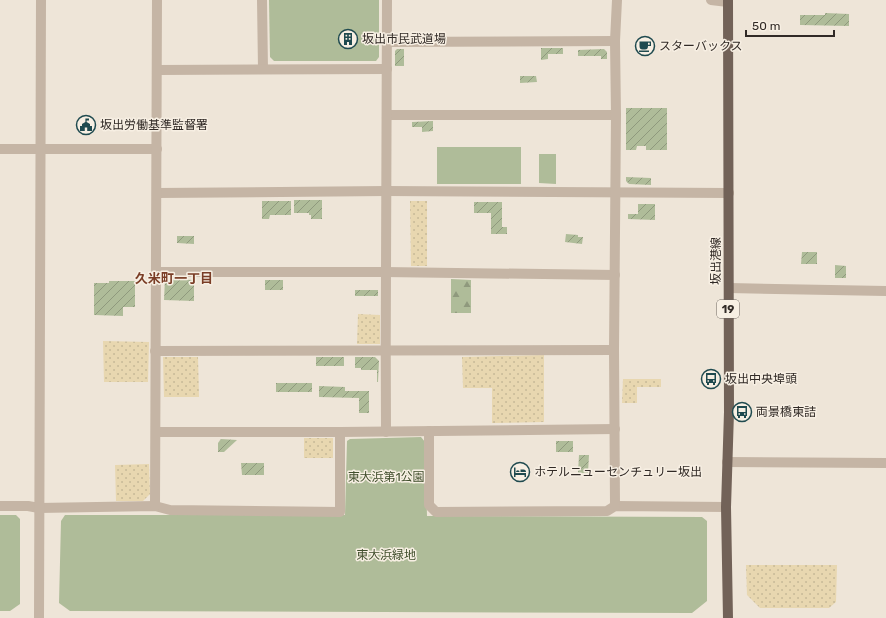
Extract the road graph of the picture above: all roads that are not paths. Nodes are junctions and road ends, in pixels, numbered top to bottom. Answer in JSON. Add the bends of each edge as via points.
{"nodes":[{"id":1,"x":41,"y":0,"type":"edge"},
{"id":2,"x":157,"y":0,"type":"edge"},
{"id":3,"x":262,"y":0,"type":"edge"},
{"id":4,"x":387,"y":0,"type":"edge"},
{"id":5,"x":617,"y":0,"type":"edge"},
{"id":6,"x":711,"y":0,"type":"edge"},
{"id":7,"x":728,"y":1,"type":"edge"},
{"id":8,"x":615,"y":41,"type":"junction"},
{"id":9,"x":387,"y":42,"type":"junction"},
{"id":10,"x":263,"y":69,"type":"junction"},
{"id":11,"x":387,"y":69,"type":"junction"},
{"id":12,"x":158,"y":70,"type":"junction"},
{"id":13,"x":387,"y":115,"type":"junction"},
{"id":14,"x":616,"y":115,"type":"junction"},
{"id":15,"x":39,"y":149,"type":"junction"},
{"id":16,"x":157,"y":149,"type":"junction"},
{"id":17,"x":0,"y":150,"type":"edge"},
{"id":18,"x":386,"y":191,"type":"junction"},
{"id":19,"x":616,"y":192,"type":"junction"},
{"id":20,"x":157,"y":193,"type":"junction"},
{"id":21,"x":729,"y":193,"type":"junction"},
{"id":22,"x":156,"y":272,"type":"junction"},
{"id":23,"x":385,"y":272,"type":"junction"},
{"id":24,"x":615,"y":275,"type":"junction"},
{"id":25,"x":729,"y":288,"type":"junction"},
{"id":26,"x":886,"y":291,"type":"edge"},
{"id":27,"x":155,"y":350,"type":"junction"},
{"id":28,"x":614,"y":350,"type":"junction"},
{"id":29,"x":385,"y":351,"type":"junction"},
{"id":30,"x":615,"y":429,"type":"junction"},
{"id":31,"x":429,"y":431,"type":"junction"},
{"id":32,"x":156,"y":432,"type":"junction"},
{"id":33,"x":340,"y":432,"type":"junction"},
{"id":34,"x":386,"y":432,"type":"junction"},
{"id":35,"x":727,"y":462,"type":"junction"},
{"id":36,"x":886,"y":463,"type":"edge"},
{"id":37,"x":0,"y":506,"type":"edge"},
{"id":38,"x":155,"y":506,"type":"junction"},
{"id":39,"x":615,"y":506,"type":"junction"},
{"id":40,"x":726,"y":507,"type":"junction"},
{"id":41,"x":39,"y":508,"type":"junction"},
{"id":42,"x":39,"y":618,"type":"edge"},
{"id":43,"x":728,"y":618,"type":"edge"}],
"edges":[{"from":1,"to":15,"type":"street"},
{"from":2,"to":12,"type":"street"},
{"from":3,"to":10,"type":"street"},
{"from":4,"to":9,"type":"street"},
{"from":5,"to":8,"type":"street"},
{"from":6,"to":7,"type":"street"},
{"from":7,"to":21,"type":"main road","name":"坂出港線","number":"19"},
{"from":8,"to":9,"type":"street"},
{"from":8,"to":14,"type":"street"},
{"from":9,"to":11,"type":"street"},
{"from":10,"to":11,"type":"street"},
{"from":10,"to":12,"type":"street"},
{"from":11,"to":13,"type":"street"},
{"from":12,"to":16,"type":"street"},
{"from":13,"to":14,"type":"street"},
{"from":13,"to":18,"type":"street"},
{"from":14,"to":19,"type":"street"},
{"from":15,"to":16,"type":"street"},
{"from":15,"to":17,"type":"street"},
{"from":15,"to":41,"type":"street"},
{"from":16,"to":20,"type":"street"},
{"from":18,"to":19,"type":"street"},
{"from":18,"to":20,"type":"street"},
{"from":18,"to":23,"type":"street"},
{"from":19,"to":21,"type":"street"},
{"from":19,"to":24,"type":"street"},
{"from":20,"to":22,"type":"street"},
{"from":21,"to":25,"type":"main road","name":"坂出港線","number":"19"},
{"from":22,"to":23,"type":"street"},
{"from":22,"to":27,"type":"street"},
{"from":23,"to":24,"type":"street"},
{"from":23,"to":29,"type":"street"},
{"from":24,"to":28,"type":"street"},
{"from":25,"to":26,"type":"street"},
{"from":25,"to":35,"type":"main road","name":"坂出港線","number":"19"},
{"from":27,"to":29,"type":"street"},
{"from":27,"to":32,"type":"street"},
{"from":28,"to":29,"type":"street"},
{"from":28,"to":30,"type":"street"},
{"from":29,"to":34,"type":"street"},
{"from":30,"to":31,"type":"street"},
{"from":30,"to":39,"type":"street"},
{"from":31,"to":34,"type":"street"},
{"from":31,"to":39,"type":"street","via":[[429,505],[436,512],[606,511]]},
{"from":32,"to":33,"type":"street"},
{"from":32,"to":38,"type":"street"},
{"from":33,"to":34,"type":"street"},
{"from":33,"to":38,"type":"street","via":[[340,512],[170,510]]},
{"from":35,"to":36,"type":"street"},
{"from":35,"to":40,"type":"main road","name":"坂出港線","number":"19"},
{"from":37,"to":41,"type":"street"},
{"from":38,"to":41,"type":"street"},
{"from":39,"to":40,"type":"street"},
{"from":40,"to":43,"type":"main road","name":"坂出港線","number":"19"},
{"from":41,"to":42,"type":"street"}]}
